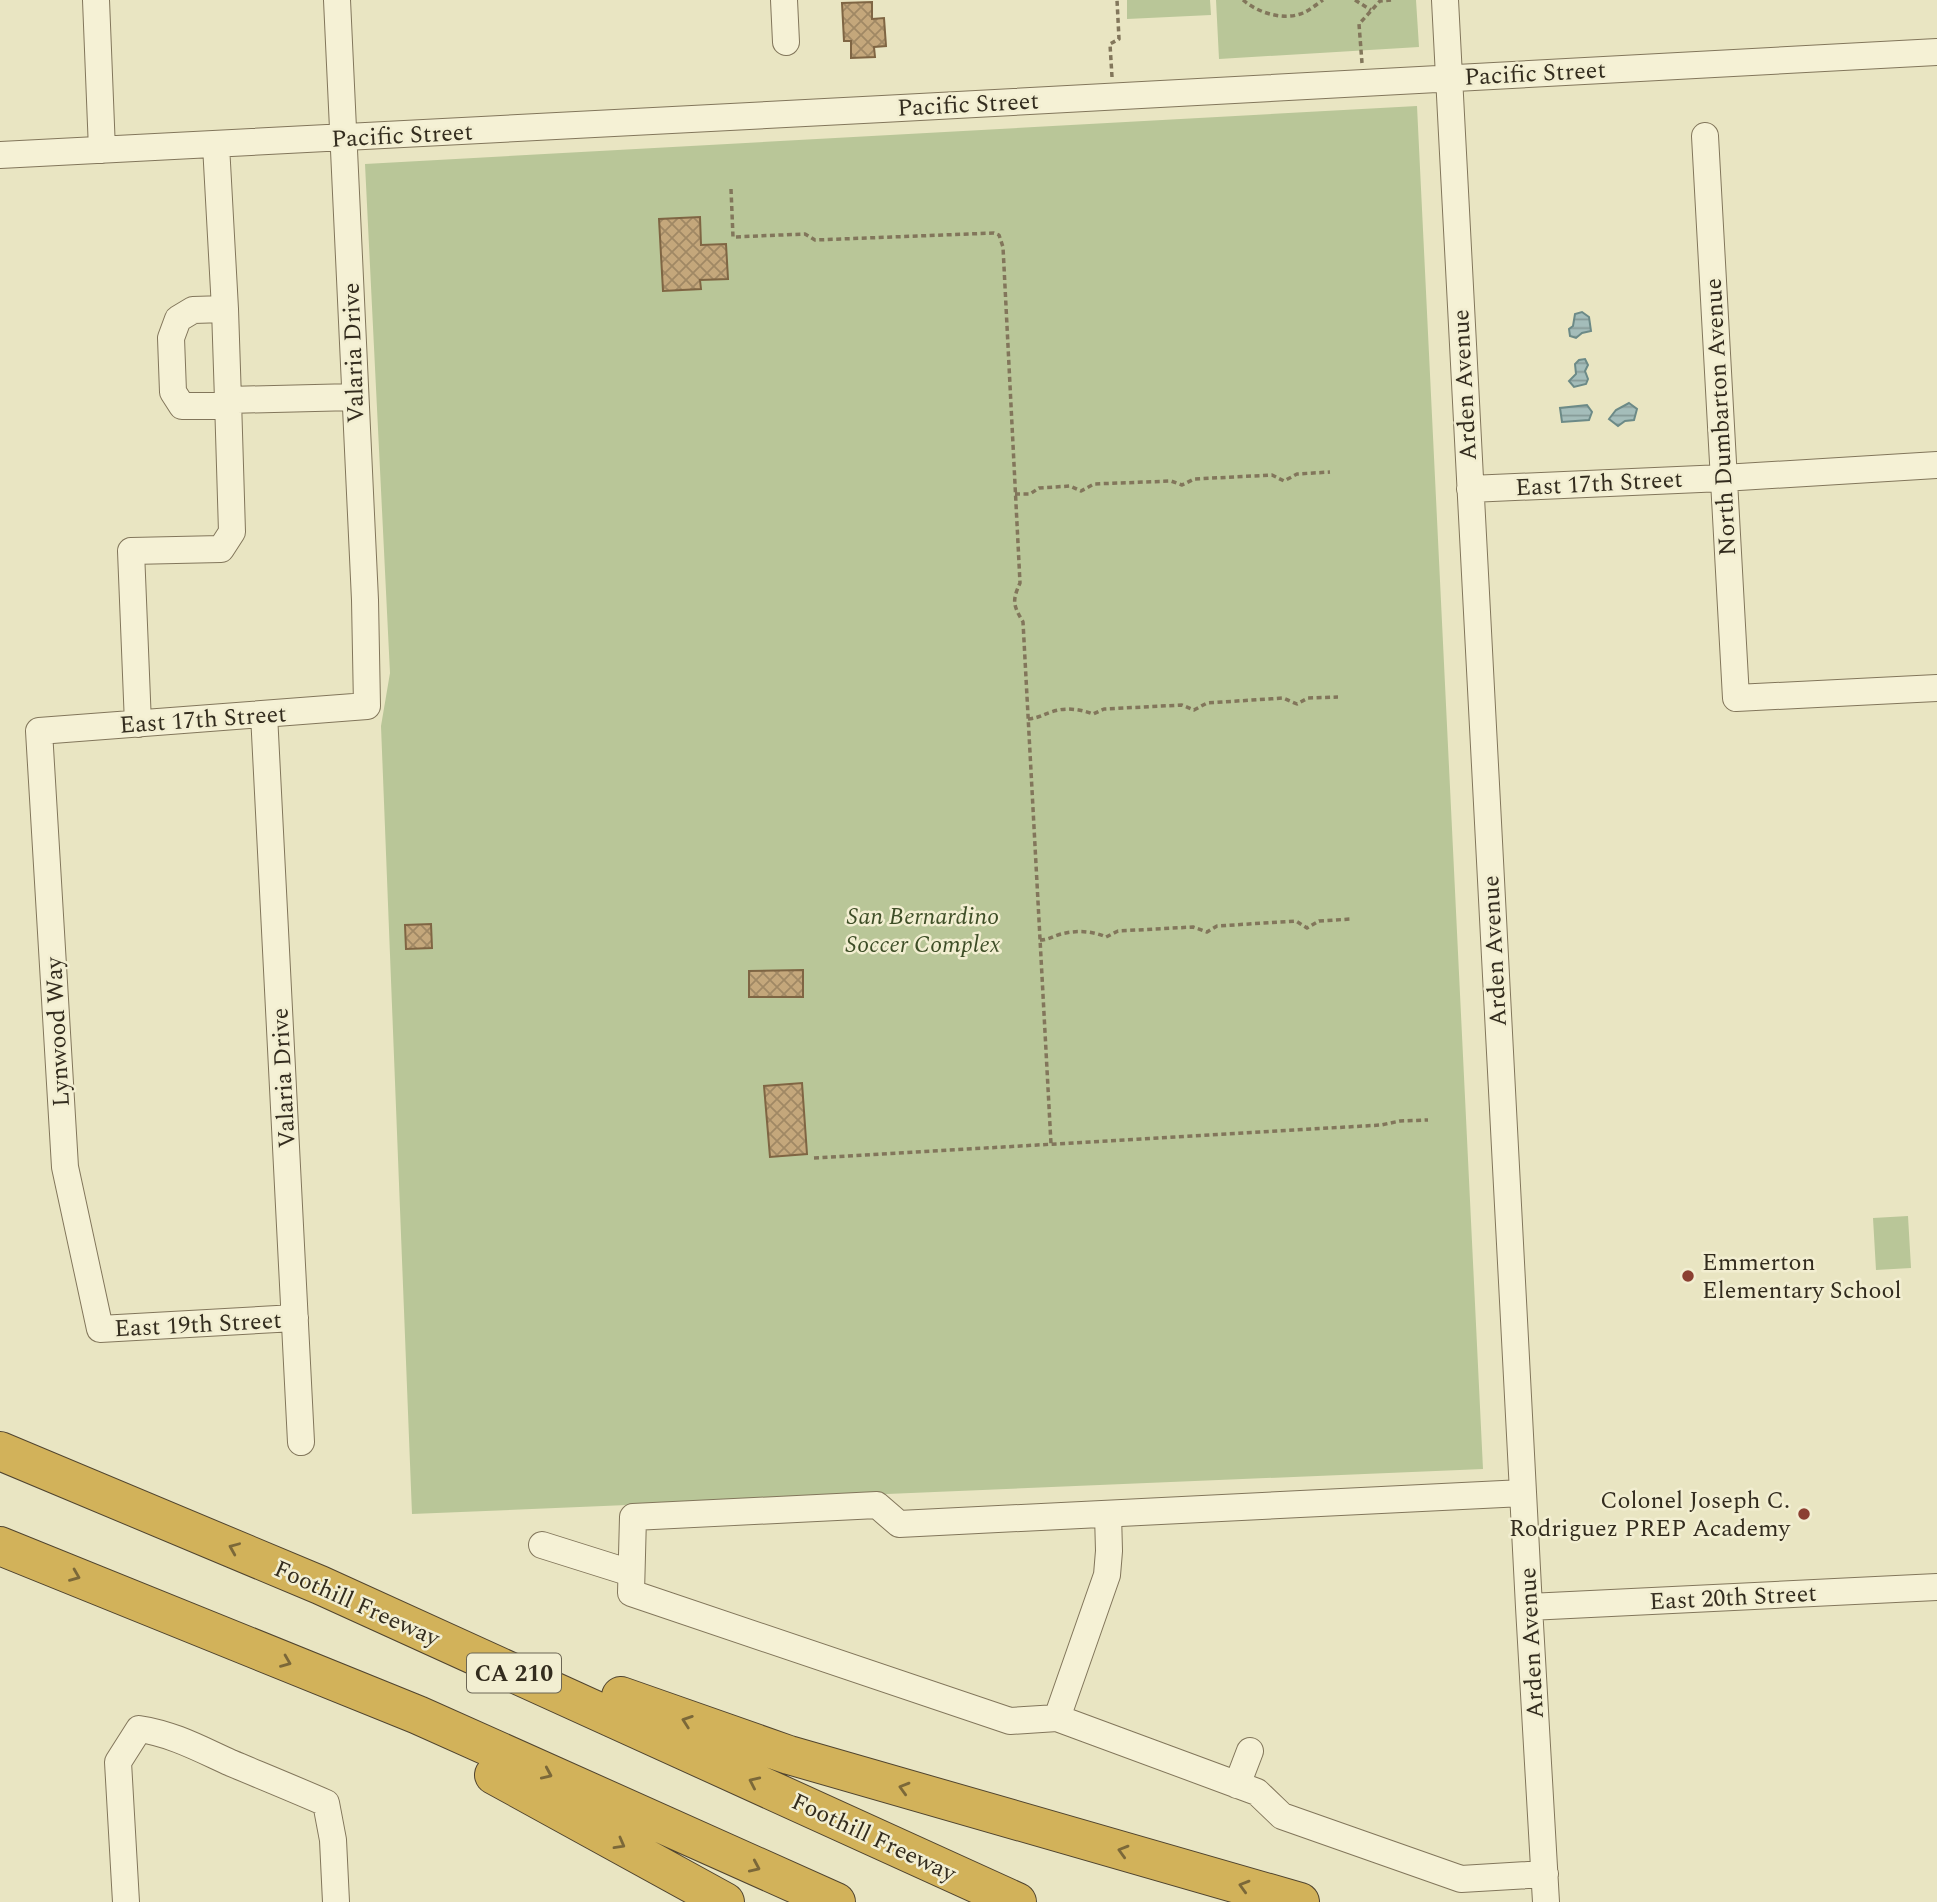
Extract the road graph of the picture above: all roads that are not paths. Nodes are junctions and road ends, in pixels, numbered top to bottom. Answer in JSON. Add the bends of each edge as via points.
{"nodes":[{"id":1,"x":96,"y":0,"type":"edge"},
{"id":2,"x":337,"y":0,"type":"edge"},
{"id":3,"x":784,"y":0,"type":"edge"},
{"id":4,"x":1445,"y":0,"type":"edge"},
{"id":5,"x":786,"y":42,"type":"dead end"},
{"id":6,"x":1937,"y":52,"type":"edge"},
{"id":7,"x":1448,"y":77,"type":"junction"},
{"id":8,"x":1704,"y":136,"type":"dead end"},
{"id":9,"x":344,"y":138,"type":"junction"},
{"id":10,"x":216,"y":145,"type":"junction"},
{"id":11,"x":102,"y":150,"type":"junction"},
{"id":12,"x":0,"y":155,"type":"edge"},
{"id":13,"x":225,"y":309,"type":"junction"},
{"id":14,"x":355,"y":397,"type":"junction"},
{"id":15,"x":228,"y":403,"type":"junction"},
{"id":16,"x":1937,"y":465,"type":"edge"},
{"id":17,"x":1723,"y":478,"type":"junction"},
{"id":18,"x":1470,"y":489,"type":"junction"},
{"id":19,"x":1937,"y":688,"type":"edge"},
{"id":20,"x":367,"y":706,"type":"joint"},
{"id":21,"x":264,"y":714,"type":"junction"},
{"id":22,"x":138,"y":724,"type":"junction"},
{"id":23,"x":39,"y":731,"type":"joint"},
{"id":24,"x":295,"y":1318,"type":"junction"},
{"id":25,"x":100,"y":1329,"type":"joint"},
{"id":26,"x":301,"y":1442,"type":"dead end"},
{"id":27,"x":4,"y":1452,"type":"edge"},
{"id":28,"x":1523,"y":1493,"type":"junction"},
{"id":29,"x":1108,"y":1514,"type":"junction"},
{"id":30,"x":542,"y":1545,"type":"dead end"},
{"id":31,"x":6,"y":1548,"type":"edge"},
{"id":32,"x":631,"y":1573,"type":"junction"},
{"id":33,"x":320,"y":1585,"type":"junction"},
{"id":34,"x":1937,"y":1587,"type":"edge"},
{"id":35,"x":1529,"y":1607,"type":"junction"},
{"id":36,"x":418,"y":1715,"type":"junction"},
{"id":37,"x":1057,"y":1718,"type":"junction"},
{"id":38,"x":1250,"y":1751,"type":"dead end"},
{"id":39,"x":1237,"y":1785,"type":"junction"},
{"id":40,"x":1545,"y":1874,"type":"junction"},
{"id":41,"x":126,"y":1902,"type":"edge"},
{"id":42,"x":336,"y":1902,"type":"edge"},
{"id":43,"x":725,"y":1902,"type":"edge"},
{"id":44,"x":836,"y":1902,"type":"edge"},
{"id":45,"x":1017,"y":1902,"type":"edge"},
{"id":46,"x":1300,"y":1902,"type":"edge"},
{"id":47,"x":1546,"y":1902,"type":"edge"}],
"edges":[{"from":1,"to":11,"type":"street"},
{"from":2,"to":9,"type":"street","name":"Valaria Drive"},
{"from":3,"to":5,"type":"street"},
{"from":4,"to":7,"type":"street","name":"Arden Avenue"},
{"from":6,"to":7,"type":"street","name":"Pacific Street"},
{"from":7,"to":9,"type":"street","name":"Pacific Street"},
{"from":7,"to":18,"type":"street","name":"Arden Avenue"},
{"from":8,"to":17,"type":"street","name":"North Dumbarton Avenue"},
{"from":9,"to":10,"type":"street","name":"Pacific Street"},
{"from":9,"to":14,"type":"street","name":"Valaria Drive"},
{"from":10,"to":11,"type":"street","name":"Pacific Street"},
{"from":10,"to":13,"type":"street"},
{"from":11,"to":12,"type":"street","name":"Pacific Street"},
{"from":13,"to":15,"type":"street"},
{"from":13,"to":15,"type":"street","via":[[193,310],[178,320],[171,338],[173,392],[182,406]]},
{"from":14,"to":15,"type":"street"},
{"from":14,"to":20,"type":"street","name":"Valaria Drive"},
{"from":15,"to":22,"type":"street","via":[[232,532],[221,549],[131,551]]},
{"from":16,"to":17,"type":"street","name":"East 17th Street"},
{"from":17,"to":18,"type":"street","name":"East 17th Street"},
{"from":17,"to":19,"type":"street","name":"North Dumbarton Avenue","via":[[1736,698]]},
{"from":18,"to":28,"type":"street","name":"Arden Avenue"},
{"from":20,"to":21,"type":"street","name":"East 17th Street"},
{"from":21,"to":22,"type":"street","name":"East 17th Street"},
{"from":21,"to":24,"type":"street","name":"Valaria Drive"},
{"from":22,"to":23,"type":"street","name":"East 17th Street"},
{"from":23,"to":25,"type":"street","name":"Lynwood Way","via":[[65,1167]]},
{"from":24,"to":25,"type":"street","name":"East 19th Street"},
{"from":24,"to":26,"type":"street","name":"Valaria Drive"},
{"from":33,"to":27,"type":"highway","name":"Foothill Freeway","number":"CA 210","one_way":true},
{"from":28,"to":29,"type":"street"},
{"from":28,"to":35,"type":"street","name":"Arden Avenue"},
{"from":29,"to":32,"type":"street","via":[[899,1524],[877,1505],[633,1517]]},
{"from":29,"to":37,"type":"street","via":[[1107,1575]]},
{"from":30,"to":32,"type":"street"},
{"from":31,"to":36,"type":"highway","one_way":true},
{"from":32,"to":37,"type":"street","via":[[631,1593],[1010,1721]]},
{"from":45,"to":33,"type":"highway","name":"Foothill Freeway","number":"CA 210","one_way":true},
{"from":46,"to":33,"type":"highway","one_way":true,"via":[[789,1755]]},
{"from":34,"to":35,"type":"street","name":"East 20th Street"},
{"from":35,"to":40,"type":"street","name":"Arden Avenue"},
{"from":36,"to":43,"type":"highway","one_way":true,"via":[[487,1770]]},
{"from":36,"to":44,"type":"highway","one_way":true},
{"from":37,"to":39,"type":"street"},
{"from":38,"to":39,"type":"street"},
{"from":39,"to":40,"type":"street","via":[[1257,1793],[1282,1816],[1461,1879]]},
{"from":40,"to":47,"type":"street","name":"Arden Avenue"},
{"from":41,"to":42,"type":"street","via":[[118,1762],[139,1729],[187,1742],[326,1803]]}]}
